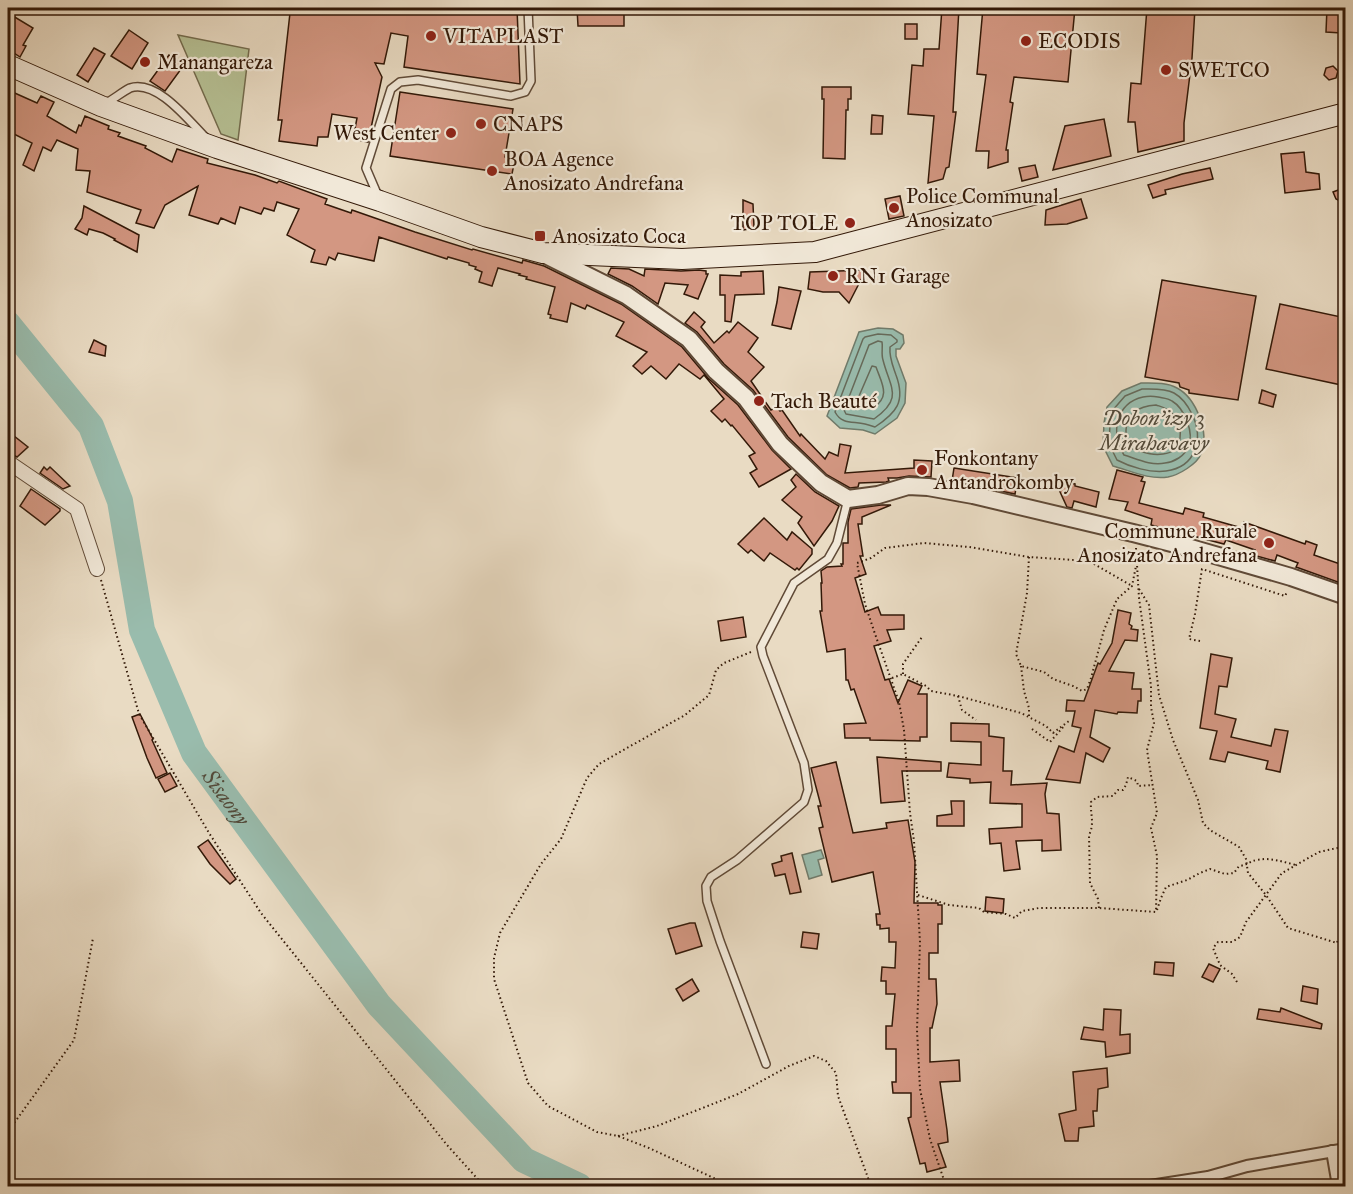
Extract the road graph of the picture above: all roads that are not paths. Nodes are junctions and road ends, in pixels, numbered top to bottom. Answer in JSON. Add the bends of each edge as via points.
{"nodes":[{"id":1,"x":528,"y":8,"type":"edge"},
{"id":2,"x":8,"y":65,"type":"edge"},
{"id":3,"x":101,"y":106,"type":"junction"},
{"id":4,"x":1346,"y":113,"type":"edge"},
{"id":5,"x":217,"y":148,"type":"junction"},
{"id":6,"x":380,"y":201,"type":"junction"},
{"id":7,"x":543,"y":253,"type":"junction"},
{"id":8,"x":8,"y":462,"type":"edge"},
{"id":9,"x":848,"y":499,"type":"junction"},
{"id":10,"x":98,"y":569,"type":"road end"},
{"id":11,"x":1346,"y":596,"type":"edge"},
{"id":12,"x":766,"y":1064,"type":"dead end"},
{"id":13,"x":1346,"y":1149,"type":"edge"},
{"id":14,"x":1332,"y":1151,"type":"junction"},
{"id":15,"x":1337,"y":1180,"type":"dead end"},
{"id":16,"x":1150,"y":1186,"type":"edge"}],
"edges":[{"from":1,"to":6,"type":"lane","via":[[531,81],[525,92],[511,96],[418,80],[400,82],[391,89],[366,168]]},
{"from":2,"to":3,"type":"main road"},
{"from":3,"to":5,"type":"main road"},
{"from":3,"to":5,"type":"lane","via":[[130,88],[152,88]]},
{"from":4,"to":7,"type":"main road","via":[[815,252],[682,258]]},
{"from":5,"to":6,"type":"main road"},
{"from":6,"to":7,"type":"main road","via":[[481,237]]},
{"from":7,"to":9,"type":"street","via":[[626,295],[689,339],[746,398],[780,444],[821,483]]},
{"from":8,"to":10,"type":"street","via":[[77,509]]},
{"from":9,"to":11,"type":"street","via":[[909,486],[928,487],[1133,532]]},
{"from":9,"to":12,"type":"lane","via":[[837,543],[828,559],[794,583],[761,647],[804,763],[808,790],[804,802],[737,860],[711,877],[706,886],[720,941]]},
{"from":13,"to":14,"type":"street"},
{"from":14,"to":15,"type":"street"},
{"from":14,"to":16,"type":"street"}]}
